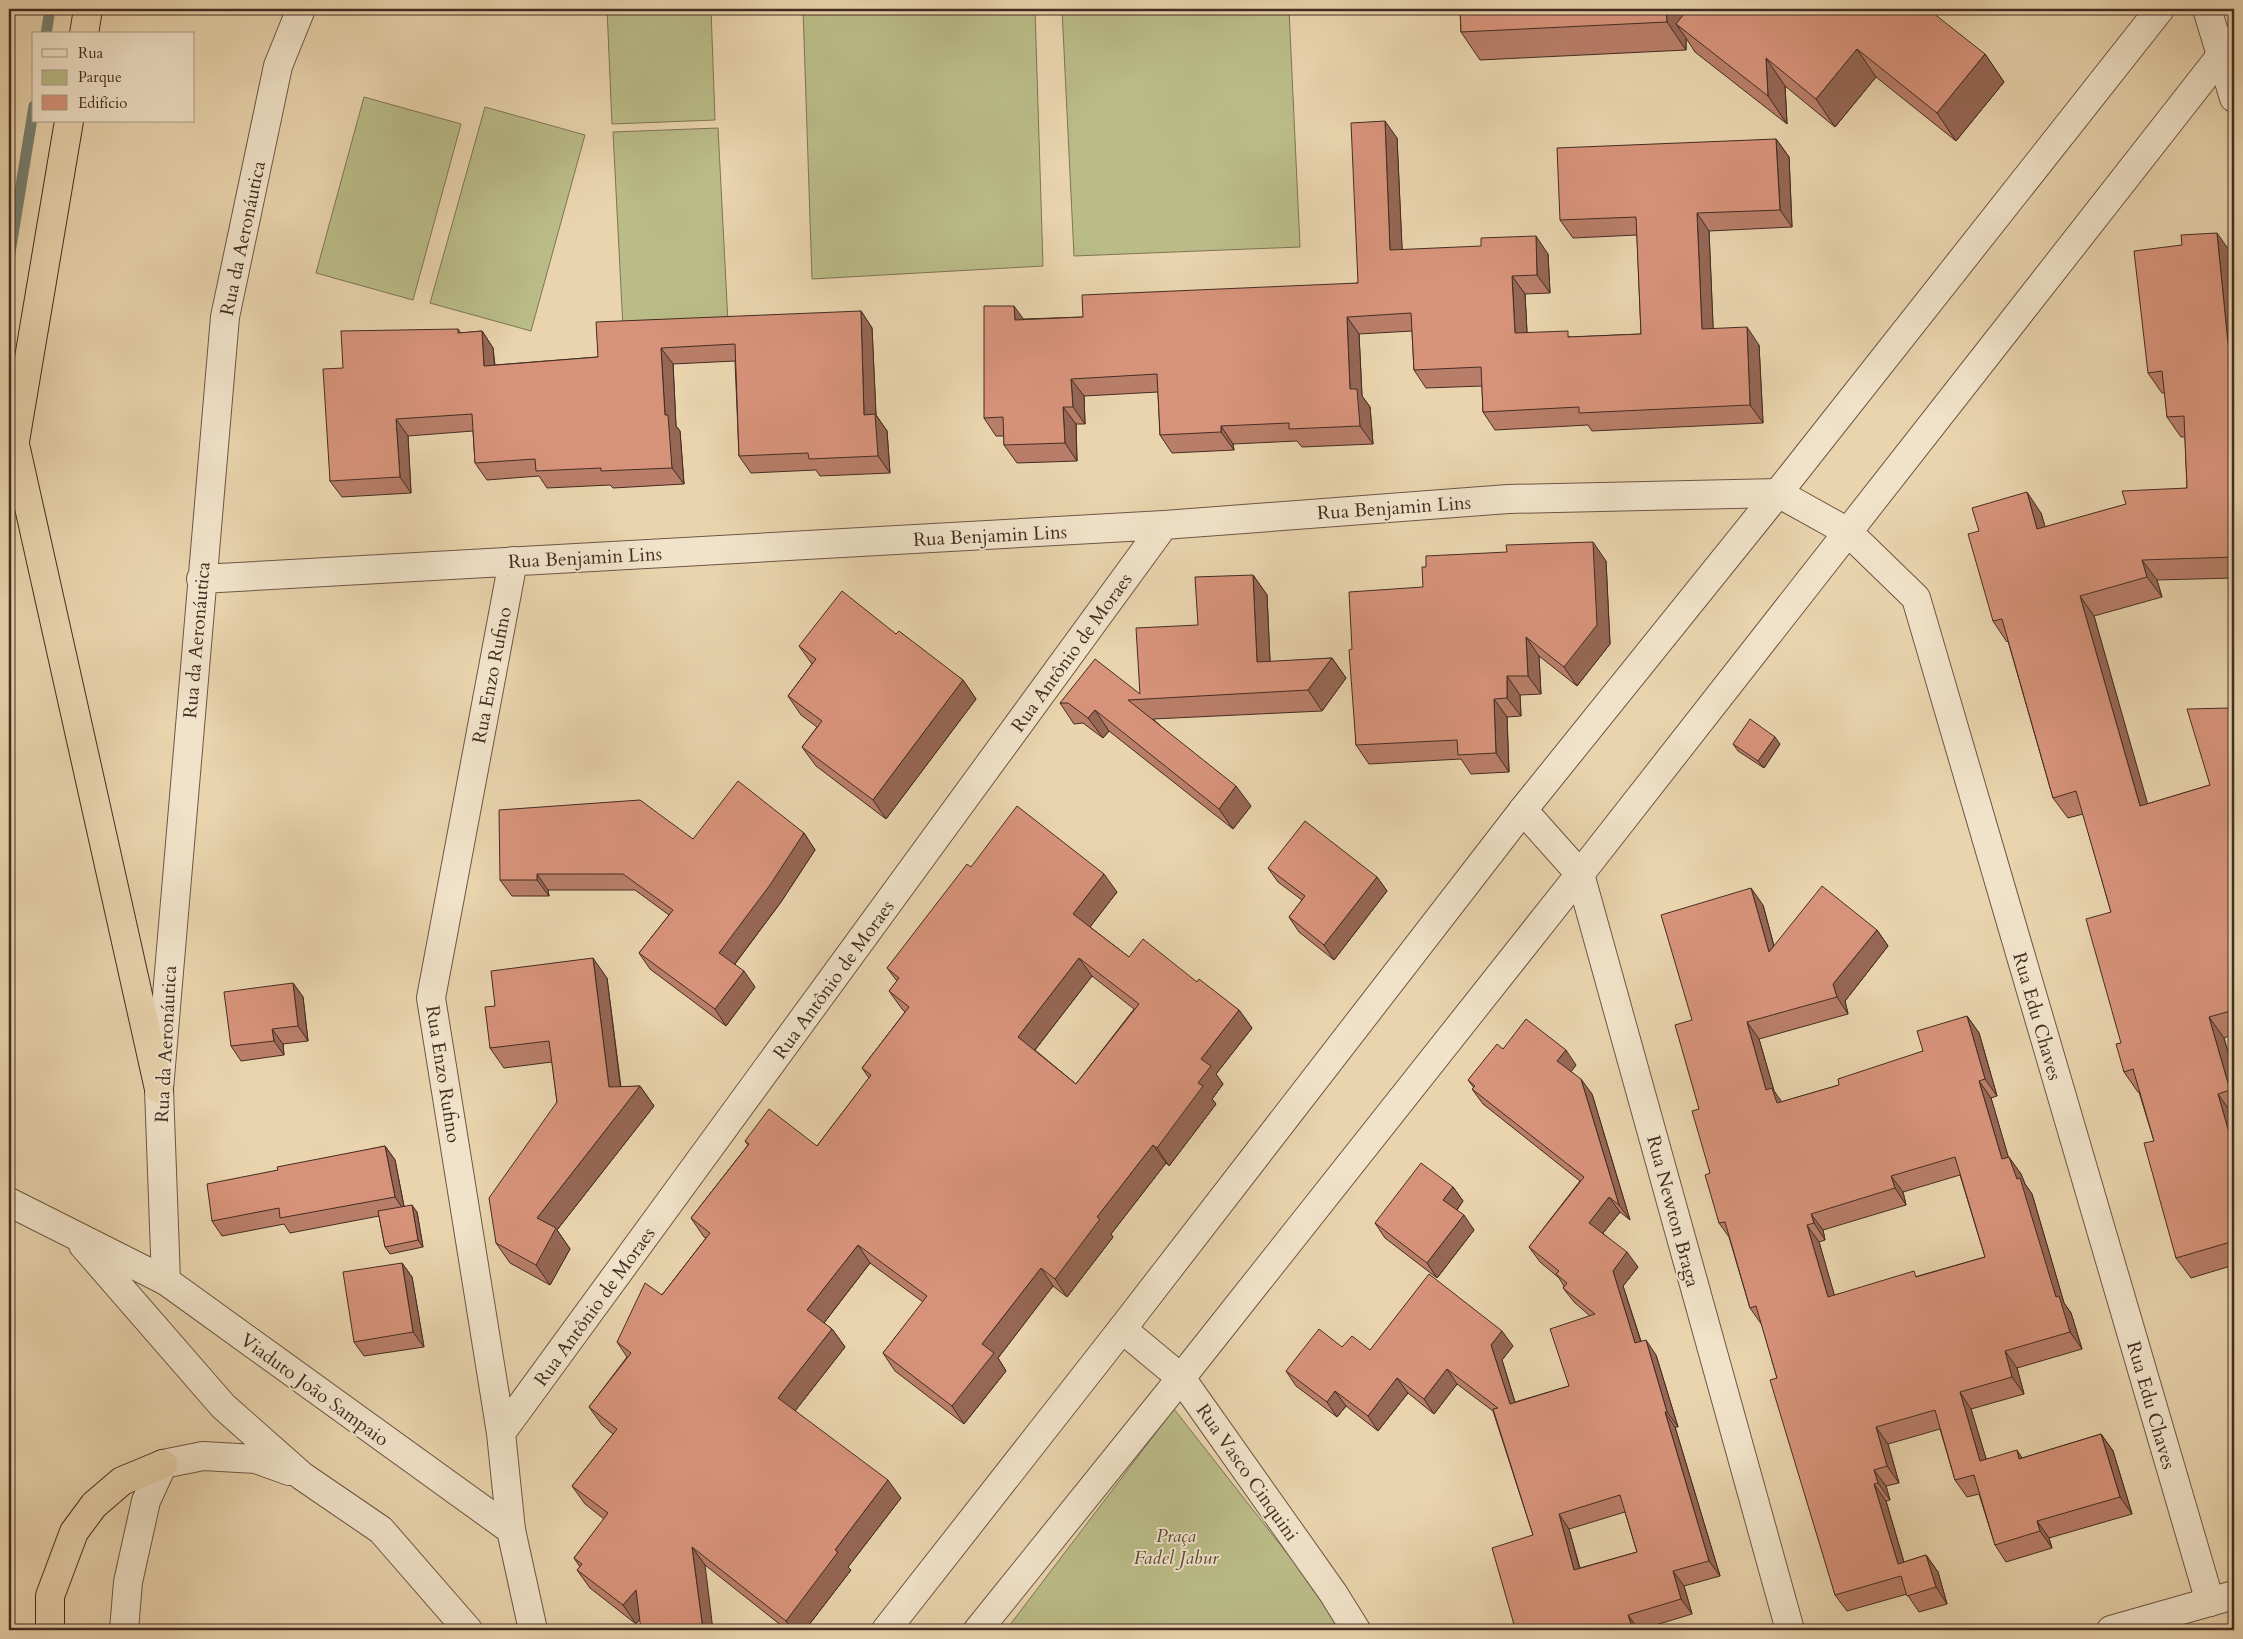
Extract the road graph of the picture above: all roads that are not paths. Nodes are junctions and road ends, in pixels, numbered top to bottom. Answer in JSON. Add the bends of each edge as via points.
{"nodes":[{"id":1,"x":88,"y":9,"type":"edge"},
{"id":2,"x":301,"y":9,"type":"edge"},
{"id":3,"x":2160,"y":9,"type":"edge"},
{"id":4,"x":2207,"y":9,"type":"edge"},
{"id":5,"x":84,"y":32,"type":"edge"},
{"id":6,"x":2228,"y":47,"type":"edge"},
{"id":7,"x":2234,"y":98,"type":"edge"},
{"id":8,"x":69,"y":122,"type":"edge"},
{"id":9,"x":14,"y":440,"type":"junction"},
{"id":10,"x":9,"y":483,"type":"edge"},
{"id":11,"x":1778,"y":493,"type":"junction"},
{"id":12,"x":1164,"y":525,"type":"junction"},
{"id":13,"x":1848,"y":532,"type":"junction"},
{"id":14,"x":513,"y":561,"type":"junction"},
{"id":15,"x":201,"y":579,"type":"junction"},
{"id":16,"x":1523,"y":810,"type":"junction"},
{"id":17,"x":1580,"y":874,"type":"junction"},
{"id":18,"x":159,"y":1089,"type":"junction"},
{"id":19,"x":9,"y":1202,"type":"edge"},
{"id":20,"x":76,"y":1236,"type":"junction"},
{"id":21,"x":166,"y":1281,"type":"junction"},
{"id":22,"x":1122,"y":1329,"type":"junction"},
{"id":23,"x":1181,"y":1378,"type":"junction"},
{"id":24,"x":501,"y":1433,"type":"junction"},
{"id":25,"x":163,"y":1464,"type":"junction"},
{"id":26,"x":302,"y":1476,"type":"junction"},
{"id":27,"x":511,"y":1530,"type":"junction"},
{"id":28,"x":2222,"y":1599,"type":"edge"},
{"id":29,"x":50,"y":1630,"type":"edge"},
{"id":30,"x":124,"y":1630,"type":"edge"},
{"id":31,"x":468,"y":1630,"type":"edge"},
{"id":32,"x":533,"y":1630,"type":"edge"},
{"id":33,"x":886,"y":1630,"type":"edge"},
{"id":34,"x":978,"y":1630,"type":"edge"},
{"id":35,"x":1356,"y":1630,"type":"edge"},
{"id":36,"x":1790,"y":1630,"type":"edge"},
{"id":37,"x":2111,"y":1630,"type":"edge"}],
"edges":[{"from":1,"to":5,"type":"highway"},
{"from":2,"to":15,"type":"street","name":"Rua da Aeronáutica","via":[[278,66],[225,317]]},
{"from":3,"to":11,"type":"street"},
{"from":4,"to":6,"type":"street"},
{"from":6,"to":7,"type":"street"},
{"from":6,"to":13,"type":"street"},
{"from":8,"to":9,"type":"highway"},
{"from":9,"to":10,"type":"highway"},
{"from":9,"to":18,"type":"highway"},
{"from":11,"to":12,"type":"street","name":"Rua Benjamin Lins","via":[[1508,499]]},
{"from":11,"to":13,"type":"street","name":"Rua Edu Chaves"},
{"from":11,"to":16,"type":"street"},
{"from":12,"to":14,"type":"street","name":"Rua Benjamin Lins"},
{"from":12,"to":24,"type":"street","name":"Rua Antônio de Moraes"},
{"from":13,"to":17,"type":"street"},
{"from":13,"to":28,"type":"street","name":"Rua Edu Chaves","via":[[1916,598]]},
{"from":14,"to":15,"type":"street","name":"Rua Benjamin Lins"},
{"from":14,"to":24,"type":"street","name":"Rua Enzo Rufino","via":[[431,998]]},
{"from":15,"to":18,"type":"street","name":"Rua da Aeronáutica"},
{"from":16,"to":17,"type":"street","name":"Rua Newton Braga"},
{"from":16,"to":22,"type":"street"},
{"from":17,"to":23,"type":"street"},
{"from":17,"to":36,"type":"street","name":"Rua Newton Braga"},
{"from":18,"to":21,"type":"street","name":"Rua da Aeronáutica"},
{"from":19,"to":20,"type":"street","name":"Viaduto João Sampaio"},
{"from":20,"to":21,"type":"street","name":"Viaduto João Sampaio"},
{"from":20,"to":26,"type":"street","name":"Viaduto João Sampaio","via":[[223,1406]]},
{"from":21,"to":27,"type":"street","name":"Viaduto João Sampaio"},
{"from":22,"to":23,"type":"street","name":"Rua Vasco Cinquini"},
{"from":22,"to":33,"type":"street"},
{"from":23,"to":34,"type":"street"},
{"from":23,"to":35,"type":"street","name":"Rua Vasco Cinquini"},
{"from":24,"to":27,"type":"street","name":"Rua Enzo Rufino"},
{"from":25,"to":26,"type":"street","via":[[203,1456],[256,1459]]},
{"from":25,"to":29,"type":"highway","via":[[122,1481],[94,1505],[74,1532],[50,1596]]},
{"from":25,"to":30,"type":"street","via":[[144,1510],[128,1582]]},
{"from":26,"to":31,"type":"street","name":"Viaduto João Sampaio","via":[[381,1530]]},
{"from":27,"to":32,"type":"street"},
{"from":28,"to":37,"type":"street"}]}
